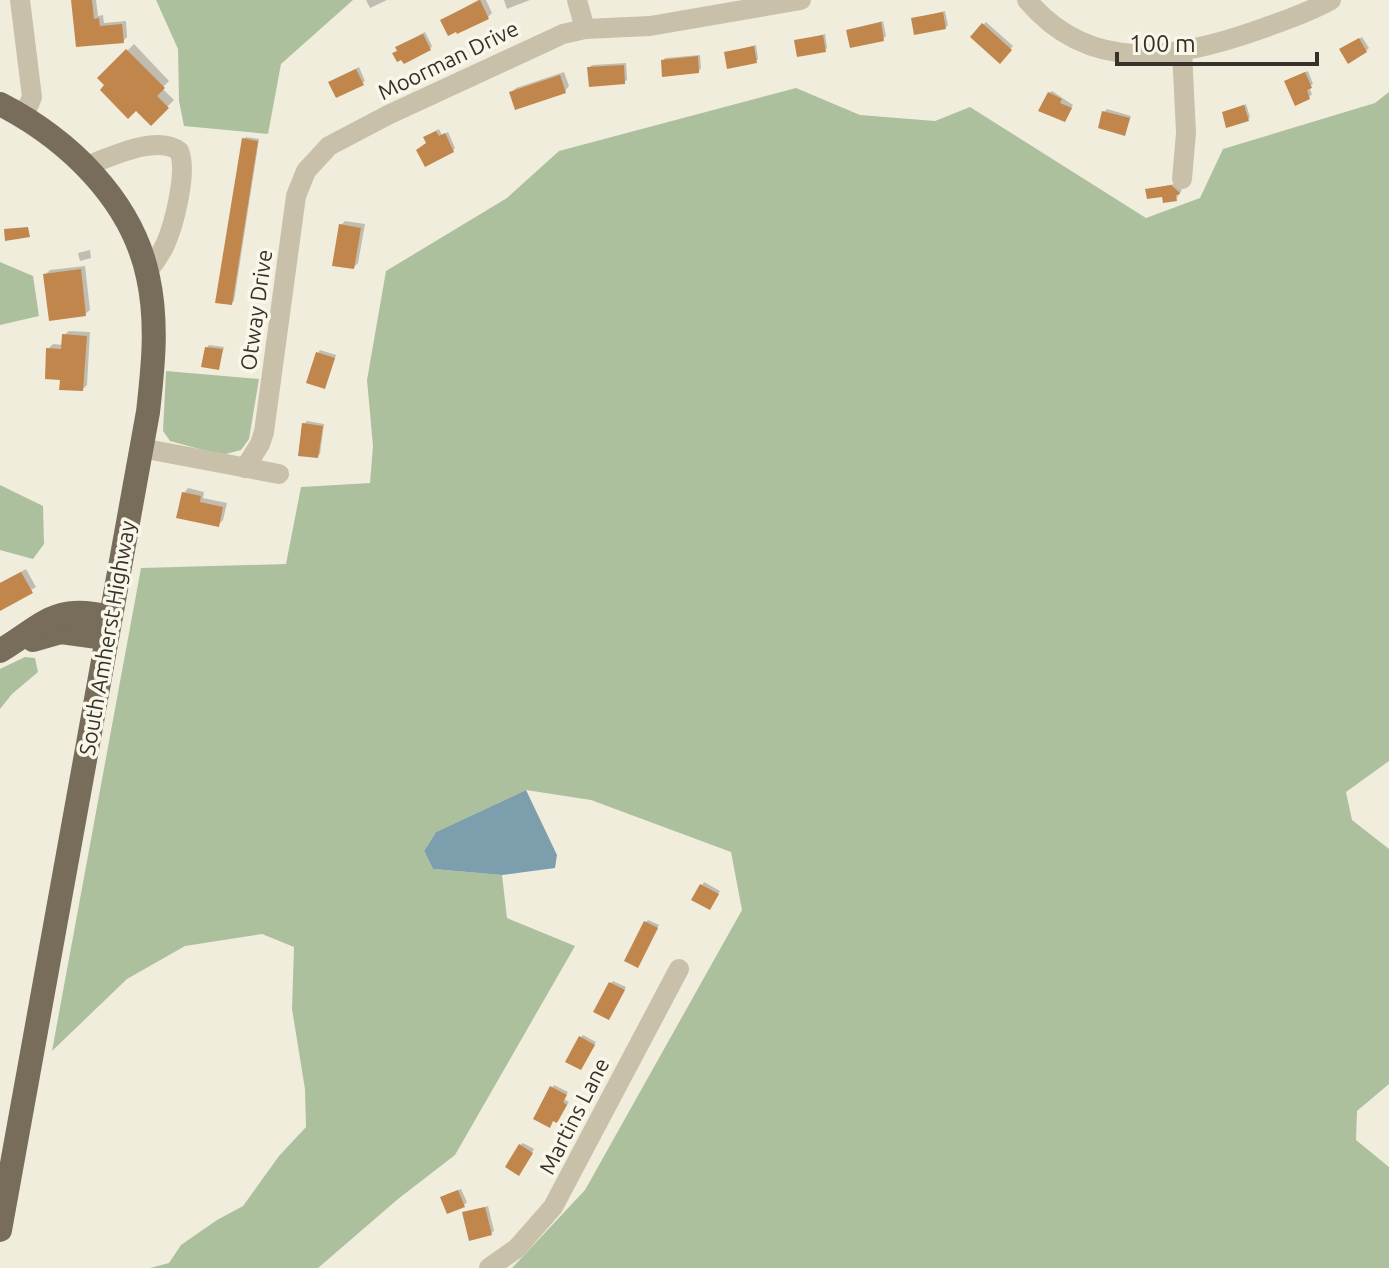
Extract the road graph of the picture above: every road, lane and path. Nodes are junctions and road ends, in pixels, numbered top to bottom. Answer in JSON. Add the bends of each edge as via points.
{"nodes":[{"id":1,"x":20,"y":0,"type":"edge"},
{"id":2,"x":577,"y":0,"type":"edge"},
{"id":3,"x":801,"y":0,"type":"edge"},
{"id":4,"x":1027,"y":0,"type":"edge"},
{"id":5,"x":1331,"y":0,"type":"edge"},
{"id":6,"x":585,"y":29,"type":"junction"},
{"id":7,"x":1182,"y":51,"type":"junction"},
{"id":8,"x":0,"y":104,"type":"edge"},
{"id":9,"x":24,"y":116,"type":"junction"},
{"id":10,"x":315,"y":158,"type":"joint"},
{"id":11,"x":86,"y":166,"type":"junction"},
{"id":12,"x":1182,"y":179,"type":"dead end"},
{"id":13,"x":147,"y":272,"type":"junction"},
{"id":14,"x":141,"y":448,"type":"junction"},
{"id":15,"x":245,"y":468,"type":"junction"},
{"id":16,"x":279,"y":474,"type":"dead end"},
{"id":17,"x":107,"y":627,"type":"junction"},
{"id":18,"x":2,"y":650,"type":"edge"},
{"id":19,"x":679,"y":969,"type":"dead end"},
{"id":20,"x":0,"y":1230,"type":"edge"},
{"id":21,"x":489,"y":1268,"type":"edge"}],
"edges":[{"from":1,"to":9,"type":"street","via":[[32,97]]},
{"from":2,"to":6,"type":"street"},
{"from":3,"to":6,"type":"street","name":"Moorman Drive","via":[[650,26]]},
{"from":4,"to":7,"type":"street","via":[[1060,30],[1106,50],[1144,56]]},
{"from":5,"to":7,"type":"street","via":[[1299,16]]},
{"from":6,"to":10,"type":"street","name":"Moorman Drive","via":[[542,41],[329,146]]},
{"from":7,"to":12,"type":"street"},
{"from":8,"to":9,"type":"main road","name":"South Amherst Highway"},
{"from":9,"to":11,"type":"main road","name":"South Amherst Highway"},
{"from":10,"to":15,"type":"street","name":"Otway Drive","via":[[296,196],[264,432]]},
{"from":11,"to":13,"type":"main road","name":"South Amherst Highway","via":[[129,227]]},
{"from":11,"to":13,"type":"street","via":[[153,144],[179,151],[182,165],[174,219]]},
{"from":13,"to":14,"type":"main road","name":"South Amherst Highway","via":[[153,372]]},
{"from":14,"to":15,"type":"street"},
{"from":14,"to":17,"type":"main road","name":"South Amherst Highway"},
{"from":15,"to":16,"type":"street"},
{"from":17,"to":18,"type":"main road","via":[[85,611],[62,614]]},
{"from":17,"to":20,"type":"main road","name":"South Amherst Highway"},
{"from":19,"to":21,"type":"street","name":"Martins Lane","via":[[553,1207],[517,1248]]}]}
